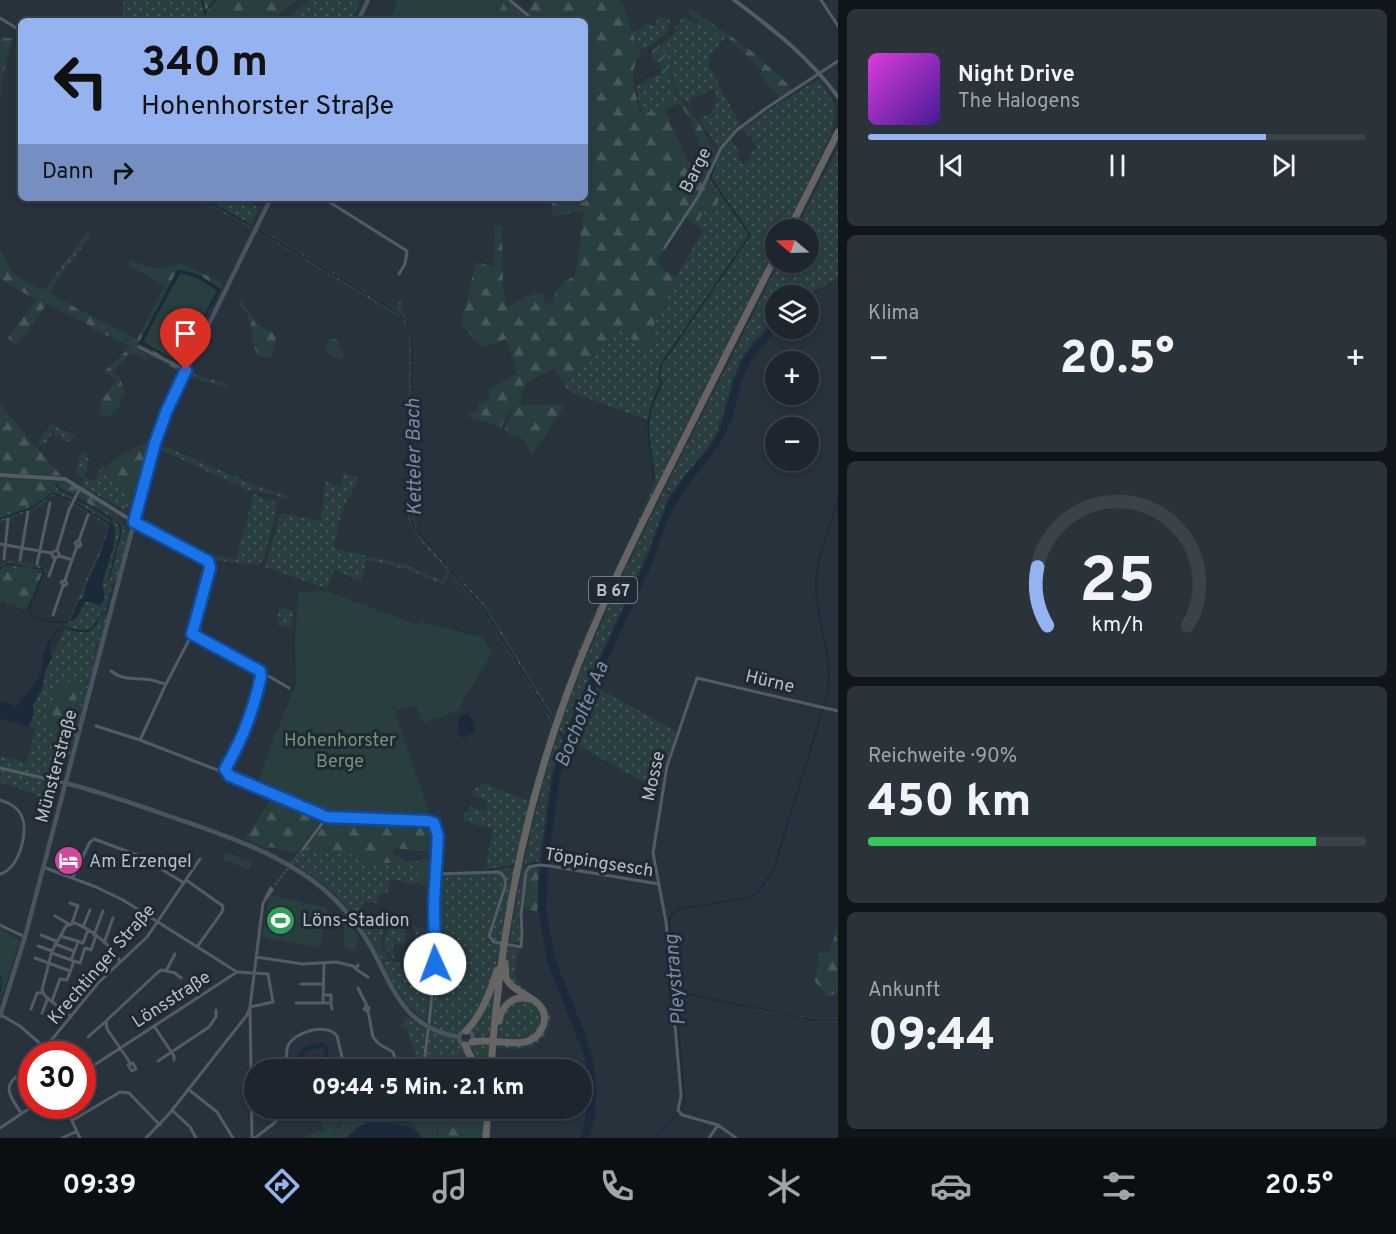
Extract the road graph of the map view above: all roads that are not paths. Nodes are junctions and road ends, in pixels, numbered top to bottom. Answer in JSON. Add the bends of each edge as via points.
{"nodes":[{"id":1,"x":368,"y":0,"type":"edge"},
{"id":2,"x":511,"y":0,"type":"edge"},
{"id":3,"x":734,"y":0,"type":"edge"},
{"id":4,"x":821,"y":0,"type":"edge"},
{"id":5,"x":0,"y":18,"type":"edge"},
{"id":6,"x":359,"y":18,"type":"edge"},
{"id":7,"x":531,"y":18,"type":"edge"},
{"id":8,"x":838,"y":26,"type":"edge"},
{"id":9,"x":18,"y":29,"type":"edge"},
{"id":10,"x":838,"y":61,"type":"edge"},
{"id":11,"x":820,"y":74,"type":"junction"},
{"id":12,"x":838,"y":97,"type":"edge"},
{"id":13,"x":838,"y":132,"type":"edge"},
{"id":14,"x":838,"y":137,"type":"edge"},
{"id":15,"x":270,"y":201,"type":"edge"},
{"id":16,"x":328,"y":201,"type":"edge"},
{"id":17,"x":795,"y":219,"type":"edge"},
{"id":18,"x":796,"y":219,"type":"edge"},
{"id":19,"x":665,"y":247,"type":"dead end"},
{"id":20,"x":768,"y":273,"type":"edge"},
{"id":21,"x":770,"y":273,"type":"edge"},
{"id":22,"x":399,"y":274,"type":"dead end"},
{"id":23,"x":139,"y":347,"type":"dead end"},
{"id":24,"x":186,"y":370,"type":"junction"},
{"id":25,"x":0,"y":475,"type":"edge"},
{"id":26,"x":80,"y":487,"type":"junction"},
{"id":27,"x":50,"y":503,"type":"dead end"},
{"id":28,"x":28,"y":512,"type":"dead end"},
{"id":29,"x":88,"y":515,"type":"dead end"},
{"id":30,"x":8,"y":519,"type":"dead end"},
{"id":31,"x":134,"y":522,"type":"junction"},
{"id":32,"x":0,"y":544,"type":"edge"},
{"id":33,"x":5,"y":545,"type":"junction"},
{"id":34,"x":22,"y":547,"type":"junction"},
{"id":35,"x":40,"y":550,"type":"junction"},
{"id":36,"x":57,"y":550,"type":"junction"},
{"id":37,"x":51,"y":553,"type":"junction"},
{"id":38,"x":60,"y":556,"type":"junction"},
{"id":39,"x":4,"y":559,"type":"dead end"},
{"id":40,"x":55,"y":559,"type":"junction"},
{"id":41,"x":20,"y":560,"type":"dead end"},
{"id":42,"x":72,"y":560,"type":"junction"},
{"id":43,"x":37,"y":564,"type":"dead end"},
{"id":44,"x":49,"y":576,"type":"dead end"},
{"id":45,"x":53,"y":615,"type":"dead end"},
{"id":46,"x":192,"y":634,"type":"junction"},
{"id":47,"x":111,"y":671,"type":"dead end"},
{"id":48,"x":260,"y":671,"type":"junction"},
{"id":49,"x":697,"y":678,"type":"joint"},
{"id":50,"x":166,"y":684,"type":"junction"},
{"id":51,"x":289,"y":688,"type":"dead end"},
{"id":52,"x":838,"y":711,"type":"edge"},
{"id":53,"x":96,"y":726,"type":"dead end"},
{"id":54,"x":140,"y":740,"type":"junction"},
{"id":55,"x":0,"y":768,"type":"edge"},
{"id":56,"x":225,"y":769,"type":"junction"},
{"id":57,"x":65,"y":783,"type":"junction"},
{"id":58,"x":0,"y":800,"type":"edge"},
{"id":59,"x":327,"y":817,"type":"junction"},
{"id":60,"x":303,"y":849,"type":"tunnel mouth"},
{"id":61,"x":201,"y":859,"type":"dead end"},
{"id":62,"x":43,"y":867,"type":"junction"},
{"id":63,"x":0,"y":874,"type":"edge"},
{"id":64,"x":435,"y":874,"type":"junction"},
{"id":65,"x":73,"y":878,"type":"junction"},
{"id":66,"x":185,"y":881,"type":"junction"},
{"id":67,"x":659,"y":884,"type":"junction"},
{"id":68,"x":275,"y":885,"type":"tunnel mouth"},
{"id":69,"x":69,"y":903,"type":"dead end"},
{"id":70,"x":90,"y":910,"type":"dead end"},
{"id":71,"x":103,"y":911,"type":"dead end"},
{"id":72,"x":55,"y":916,"type":"dead end"},
{"id":73,"x":113,"y":918,"type":"dead end"},
{"id":74,"x":70,"y":923,"type":"junction"},
{"id":75,"x":159,"y":923,"type":"junction"},
{"id":76,"x":0,"y":925,"type":"edge"},
{"id":77,"x":84,"y":927,"type":"junction"},
{"id":78,"x":88,"y":930,"type":"junction"},
{"id":79,"x":40,"y":935,"type":"dead end"},
{"id":80,"x":95,"y":935,"type":"junction"},
{"id":81,"x":61,"y":936,"type":"junction"},
{"id":82,"x":25,"y":937,"type":"junction"},
{"id":83,"x":507,"y":939,"type":"junction"},
{"id":84,"x":78,"y":942,"type":"junction"},
{"id":85,"x":55,"y":943,"type":"junction"},
{"id":86,"x":104,"y":943,"type":"junction"},
{"id":87,"x":38,"y":946,"type":"dead end"},
{"id":88,"x":197,"y":947,"type":"junction"},
{"id":89,"x":504,"y":947,"type":"junction"},
{"id":90,"x":74,"y":951,"type":"junction"},
{"id":91,"x":52,"y":952,"type":"junction"},
{"id":92,"x":175,"y":954,"type":"dead end"},
{"id":93,"x":256,"y":957,"type":"junction"},
{"id":94,"x":35,"y":958,"type":"dead end"},
{"id":95,"x":72,"y":961,"type":"junction"},
{"id":96,"x":120,"y":961,"type":"junction"},
{"id":97,"x":48,"y":963,"type":"junction"},
{"id":98,"x":324,"y":963,"type":"junction"},
{"id":99,"x":166,"y":970,"type":"junction"},
{"id":100,"x":70,"y":971,"type":"junction"},
{"id":101,"x":237,"y":972,"type":"junction"},
{"id":102,"x":253,"y":973,"type":"junction"},
{"id":103,"x":368,"y":977,"type":"dead end"},
{"id":104,"x":181,"y":978,"type":"dead end"},
{"id":105,"x":302,"y":984,"type":"dead end"},
{"id":106,"x":324,"y":984,"type":"junction"},
{"id":107,"x":358,"y":988,"type":"dead end"},
{"id":108,"x":43,"y":993,"type":"junction"},
{"id":109,"x":324,"y":995,"type":"junction"},
{"id":110,"x":48,"y":998,"type":"junction"},
{"id":111,"x":52,"y":1001,"type":"junction"},
{"id":112,"x":296,"y":1003,"type":"dead end"},
{"id":113,"x":323,"y":1003,"type":"junction"},
{"id":114,"x":331,"y":1003,"type":"junction"},
{"id":115,"x":250,"y":1007,"type":"junction"},
{"id":116,"x":332,"y":1009,"type":"dead end"},
{"id":117,"x":31,"y":1010,"type":"dead end"},
{"id":118,"x":216,"y":1010,"type":"dead end"},
{"id":119,"x":42,"y":1014,"type":"dead end"},
{"id":120,"x":0,"y":1015,"type":"edge"},
{"id":121,"x":70,"y":1017,"type":"junction"},
{"id":122,"x":106,"y":1021,"type":"junction"},
{"id":123,"x":243,"y":1022,"type":"junction"},
{"id":124,"x":429,"y":1023,"type":"dead end"},
{"id":125,"x":250,"y":1024,"type":"junction"},
{"id":126,"x":154,"y":1026,"type":"junction"},
{"id":127,"x":428,"y":1030,"type":"dead end"},
{"id":128,"x":88,"y":1037,"type":"dead end"},
{"id":129,"x":459,"y":1037,"type":"junction"},
{"id":130,"x":496,"y":1037,"type":"junction"},
{"id":131,"x":469,"y":1038,"type":"junction"},
{"id":132,"x":38,"y":1041,"type":"edge"},
{"id":133,"x":51,"y":1041,"type":"edge"},
{"id":134,"x":506,"y":1041,"type":"junction"},
{"id":135,"x":120,"y":1048,"type":"junction"},
{"id":136,"x":171,"y":1051,"type":"junction"},
{"id":137,"x":287,"y":1059,"type":"edge"},
{"id":138,"x":342,"y":1059,"type":"edge"},
{"id":139,"x":395,"y":1059,"type":"edge"},
{"id":140,"x":424,"y":1059,"type":"edge"},
{"id":141,"x":474,"y":1059,"type":"edge"},
{"id":142,"x":493,"y":1059,"type":"edge"},
{"id":143,"x":493,"y":1059,"type":"edge"},
{"id":144,"x":174,"y":1060,"type":"dead end"},
{"id":145,"x":158,"y":1061,"type":"dead end"},
{"id":146,"x":96,"y":1064,"type":"edge"},
{"id":147,"x":130,"y":1064,"type":"dead end"},
{"id":148,"x":18,"y":1076,"type":"edge"},
{"id":149,"x":188,"y":1089,"type":"junction"},
{"id":150,"x":18,"y":1109,"type":"edge"},
{"id":151,"x":172,"y":1110,"type":"junction"},
{"id":152,"x":18,"y":1115,"type":"edge"},
{"id":153,"x":276,"y":1119,"type":"edge"},
{"id":154,"x":488,"y":1119,"type":"edge"},
{"id":155,"x":73,"y":1120,"type":"joint"},
{"id":156,"x":160,"y":1125,"type":"junction"},
{"id":157,"x":718,"y":1125,"type":"junction"},
{"id":158,"x":1,"y":1126,"type":"edge"},
{"id":159,"x":77,"y":1131,"type":"junction"},
{"id":160,"x":62,"y":1138,"type":"edge"},
{"id":161,"x":80,"y":1138,"type":"edge"},
{"id":162,"x":146,"y":1138,"type":"edge"},
{"id":163,"x":196,"y":1138,"type":"edge"},
{"id":164,"x":233,"y":1138,"type":"edge"},
{"id":165,"x":254,"y":1138,"type":"edge"},
{"id":166,"x":487,"y":1138,"type":"edge"},
{"id":167,"x":709,"y":1138,"type":"edge"},
{"id":168,"x":736,"y":1138,"type":"edge"}],
"edges":[{"from":1,"to":6,"type":"main road"},
{"from":2,"to":7,"type":"street"},
{"from":3,"to":11,"type":"street","via":[[789,43]]},
{"from":4,"to":8,"type":"street"},
{"from":5,"to":9,"type":"street"},
{"from":10,"to":11,"type":"street","name":"Barge"},
{"from":11,"to":12,"type":"street"},
{"from":11,"to":19,"type":"street","name":"Barge","via":[[737,130],[720,148],[699,195]]},
{"from":13,"to":17,"type":"highway"},
{"from":14,"to":18,"type":"highway"},
{"from":15,"to":24,"type":"main road","name":"Münsterstraße"},
{"from":16,"to":22,"type":"street","via":[[407,251]]},
{"from":20,"to":89,"type":"highway","number":"B 67","via":[[587,643],[534,797]]},
{"from":21,"to":83,"type":"highway","number":"B 67","via":[[632,549],[568,696],[537,798]]},
{"from":23,"to":24,"type":"street"},
{"from":24,"to":31,"type":"main road","name":"Münsterstraße","via":[[155,443]]},
{"from":25,"to":26,"type":"street","via":[[56,477]]},
{"from":26,"to":31,"type":"street"},
{"from":26,"to":36,"type":"street"},
{"from":27,"to":35,"type":"street"},
{"from":28,"to":34,"type":"street"},
{"from":29,"to":42,"type":"street","via":[[79,540],[81,545]]},
{"from":30,"to":33,"type":"street"},
{"from":31,"to":46,"type":"street","via":[[210,565]]},
{"from":31,"to":57,"type":"main road","name":"Münsterstraße"},
{"from":32,"to":33,"type":"street"},
{"from":33,"to":34,"type":"street"},
{"from":33,"to":39,"type":"street"},
{"from":34,"to":35,"type":"street"},
{"from":34,"to":41,"type":"street"},
{"from":35,"to":37,"type":"street"},
{"from":35,"to":43,"type":"street"},
{"from":36,"to":37,"type":"street"},
{"from":36,"to":38,"type":"street"},
{"from":37,"to":40,"type":"street"},
{"from":38,"to":40,"type":"street"},
{"from":38,"to":42,"type":"street"},
{"from":40,"to":44,"type":"street"},
{"from":42,"to":45,"type":"street","via":[[67,585],[63,586]]},
{"from":46,"to":48,"type":"street"},
{"from":46,"to":50,"type":"street"},
{"from":47,"to":50,"type":"street","via":[[134,680]]},
{"from":48,"to":51,"type":"street"},
{"from":48,"to":56,"type":"street","via":[[253,708]]},
{"from":49,"to":52,"type":"street","name":"Hürne"},
{"from":49,"to":67,"type":"street","name":"Mosse","via":[[662,794],[653,853]]},
{"from":50,"to":54,"type":"street"},
{"from":53,"to":54,"type":"street"},
{"from":54,"to":56,"type":"street","via":[[216,770]]},
{"from":55,"to":57,"type":"street"},
{"from":56,"to":59,"type":"street","via":[[230,776]]},
{"from":57,"to":62,"type":"main road","name":"Münsterstraße"},
{"from":57,"to":129,"type":"main road","via":[[190,824],[297,870],[328,894],[357,926],[408,1011],[434,1030]]},
{"from":58,"to":63,"type":"street","via":[[18,810],[24,827],[14,865]]},
{"from":59,"to":60,"type":"street"},
{"from":59,"to":64,"type":"street","via":[[432,822],[438,836]]},
{"from":61,"to":66,"type":"street","name":"Krechtinger Straße"},
{"from":62,"to":65,"type":"street"},
{"from":62,"to":82,"type":"main road","name":"Münsterstraße"},
{"from":64,"to":67,"type":"street","name":"Töppingsesch","via":[[498,872],[504,876],[506,884],[490,940],[520,947],[527,869],[550,866]]},
{"from":64,"to":124,"type":"street","via":[[435,964]]},
{"from":65,"to":66,"type":"street","via":[[94,839],[150,861]]},
{"from":65,"to":75,"type":"street","via":[[109,893]]},
{"from":66,"to":75,"type":"street","name":"Krechtinger Straße"},
{"from":66,"to":88,"type":"street","via":[[223,906]]},
{"from":67,"to":157,"type":"street","name":"Töppingsesch","via":[[666,922],[681,1095],[678,1110],[682,1115]]},
{"from":68,"to":93,"type":"street","via":[[268,889]]},
{"from":69,"to":74,"type":"street","via":[[78,906]]},
{"from":70,"to":77,"type":"street"},
{"from":71,"to":80,"type":"street"},
{"from":72,"to":74,"type":"street"},
{"from":73,"to":86,"type":"street"},
{"from":74,"to":77,"type":"street"},
{"from":74,"to":81,"type":"street"},
{"from":75,"to":88,"type":"street"},
{"from":75,"to":96,"type":"street","name":"Krechtinger Straße"},
{"from":76,"to":82,"type":"street"},
{"from":77,"to":78,"type":"street"},
{"from":78,"to":80,"type":"street"},
{"from":78,"to":84,"type":"street","via":[[83,944]]},
{"from":79,"to":85,"type":"street"},
{"from":80,"to":86,"type":"street"},
{"from":80,"to":95,"type":"street","via":[[91,950],[85,948],[80,963]]},
{"from":81,"to":84,"type":"street"},
{"from":81,"to":85,"type":"street"},
{"from":82,"to":120,"type":"main road","name":"Münsterstraße"},
{"from":83,"to":130,"type":"highway","number":"B 67"},
{"from":83,"to":134,"type":"highway","number":"B 67","via":[[506,978],[541,1007],[544,1017],[542,1029],[534,1039]]},
{"from":84,"to":90,"type":"street"},
{"from":85,"to":90,"type":"street"},
{"from":85,"to":91,"type":"street"},
{"from":86,"to":96,"type":"street"},
{"from":87,"to":91,"type":"street"},
{"from":88,"to":101,"type":"street"},
{"from":89,"to":131,"type":"highway","number":"B 67"},
{"from":89,"to":142,"type":"highway","number":"B 67"},
{"from":90,"to":95,"type":"street"},
{"from":91,"to":95,"type":"street"},
{"from":91,"to":97,"type":"street"},
{"from":92,"to":99,"type":"street"},
{"from":93,"to":98,"type":"street"},
{"from":93,"to":102,"type":"street"},
{"from":94,"to":97,"type":"street"},
{"from":95,"to":100,"type":"street"},
{"from":96,"to":121,"type":"street","name":"Krechtinger Straße"},
{"from":97,"to":100,"type":"street"},
{"from":97,"to":108,"type":"street"},
{"from":98,"to":103,"type":"street","via":[[354,967]]},
{"from":98,"to":106,"type":"street"},
{"from":99,"to":104,"type":"street"},
{"from":99,"to":122,"type":"street","via":[[156,974]]},
{"from":100,"to":111,"type":"street","via":[[67,980],[60,979]]},
{"from":101,"to":102,"type":"street"},
{"from":101,"to":126,"type":"street","name":"Lönsstraße"},
{"from":102,"to":115,"type":"street"},
{"from":102,"to":115,"type":"street","via":[[268,974],[274,998],[271,1004]]},
{"from":105,"to":106,"type":"street"},
{"from":106,"to":109,"type":"street"},
{"from":107,"to":139,"type":"street","via":[[375,1040],[393,1052]]},
{"from":108,"to":110,"type":"street"},
{"from":108,"to":117,"type":"street","via":[[38,993]]},
{"from":109,"to":113,"type":"street"},
{"from":109,"to":114,"type":"street","via":[[331,995]]},
{"from":110,"to":111,"type":"street"},
{"from":110,"to":119,"type":"street"},
{"from":111,"to":121,"type":"street"},
{"from":112,"to":113,"type":"street"},
{"from":113,"to":114,"type":"street"},
{"from":114,"to":116,"type":"street"},
{"from":115,"to":123,"type":"street"},
{"from":115,"to":125,"type":"street"},
{"from":118,"to":136,"type":"street","via":[[209,1027]]},
{"from":120,"to":132,"type":"street"},
{"from":121,"to":133,"type":"street","name":"Krechtinger Straße"},
{"from":122,"to":128,"type":"street"},
{"from":122,"to":135,"type":"street"},
{"from":123,"to":125,"type":"street"},
{"from":123,"to":149,"type":"street"},
{"from":125,"to":165,"type":"street"},
{"from":126,"to":135,"type":"street","name":"Lönsstraße"},
{"from":126,"to":136,"type":"street"},
{"from":127,"to":140,"type":"street"},
{"from":129,"to":131,"type":"main road","via":[[461,1033]]},
{"from":129,"to":131,"type":"main road","via":[[459,1041]]},
{"from":130,"to":134,"type":"highway","number":"B 67","via":[[500,1013],[507,1003],[518,998],[533,1002],[543,1018],[536,1034],[521,1041]]},
{"from":130,"to":143,"type":"highway","number":"B 67"},
{"from":131,"to":134,"type":"highway","number":"B 67"},
{"from":131,"to":141,"type":"highway"},
{"from":135,"to":146,"type":"street","name":"Lönsstraße"},
{"from":135,"to":147,"type":"street","name":"Lönsstraße"},
{"from":136,"to":144,"type":"street"},
{"from":136,"to":145,"type":"street"},
{"from":137,"to":138,"type":"street","via":[[290,1042],[308,1031],[324,1029],[337,1036]]},
{"from":148,"to":150,"type":"street","via":[[7,1089]]},
{"from":149,"to":151,"type":"street"},
{"from":149,"to":164,"type":"street","via":[[217,1112]]},
{"from":151,"to":156,"type":"street"},
{"from":151,"to":163,"type":"street"},
{"from":152,"to":158,"type":"street"},
{"from":153,"to":165,"type":"street"},
{"from":154,"to":166,"type":"highway"},
{"from":155,"to":156,"type":"street","via":[[124,1092]]},
{"from":155,"to":159,"type":"street"},
{"from":156,"to":162,"type":"street"},
{"from":157,"to":167,"type":"street"},
{"from":157,"to":168,"type":"street","name":"Töppingsesch"},
{"from":159,"to":160,"type":"street"},
{"from":159,"to":161,"type":"street"}]}
